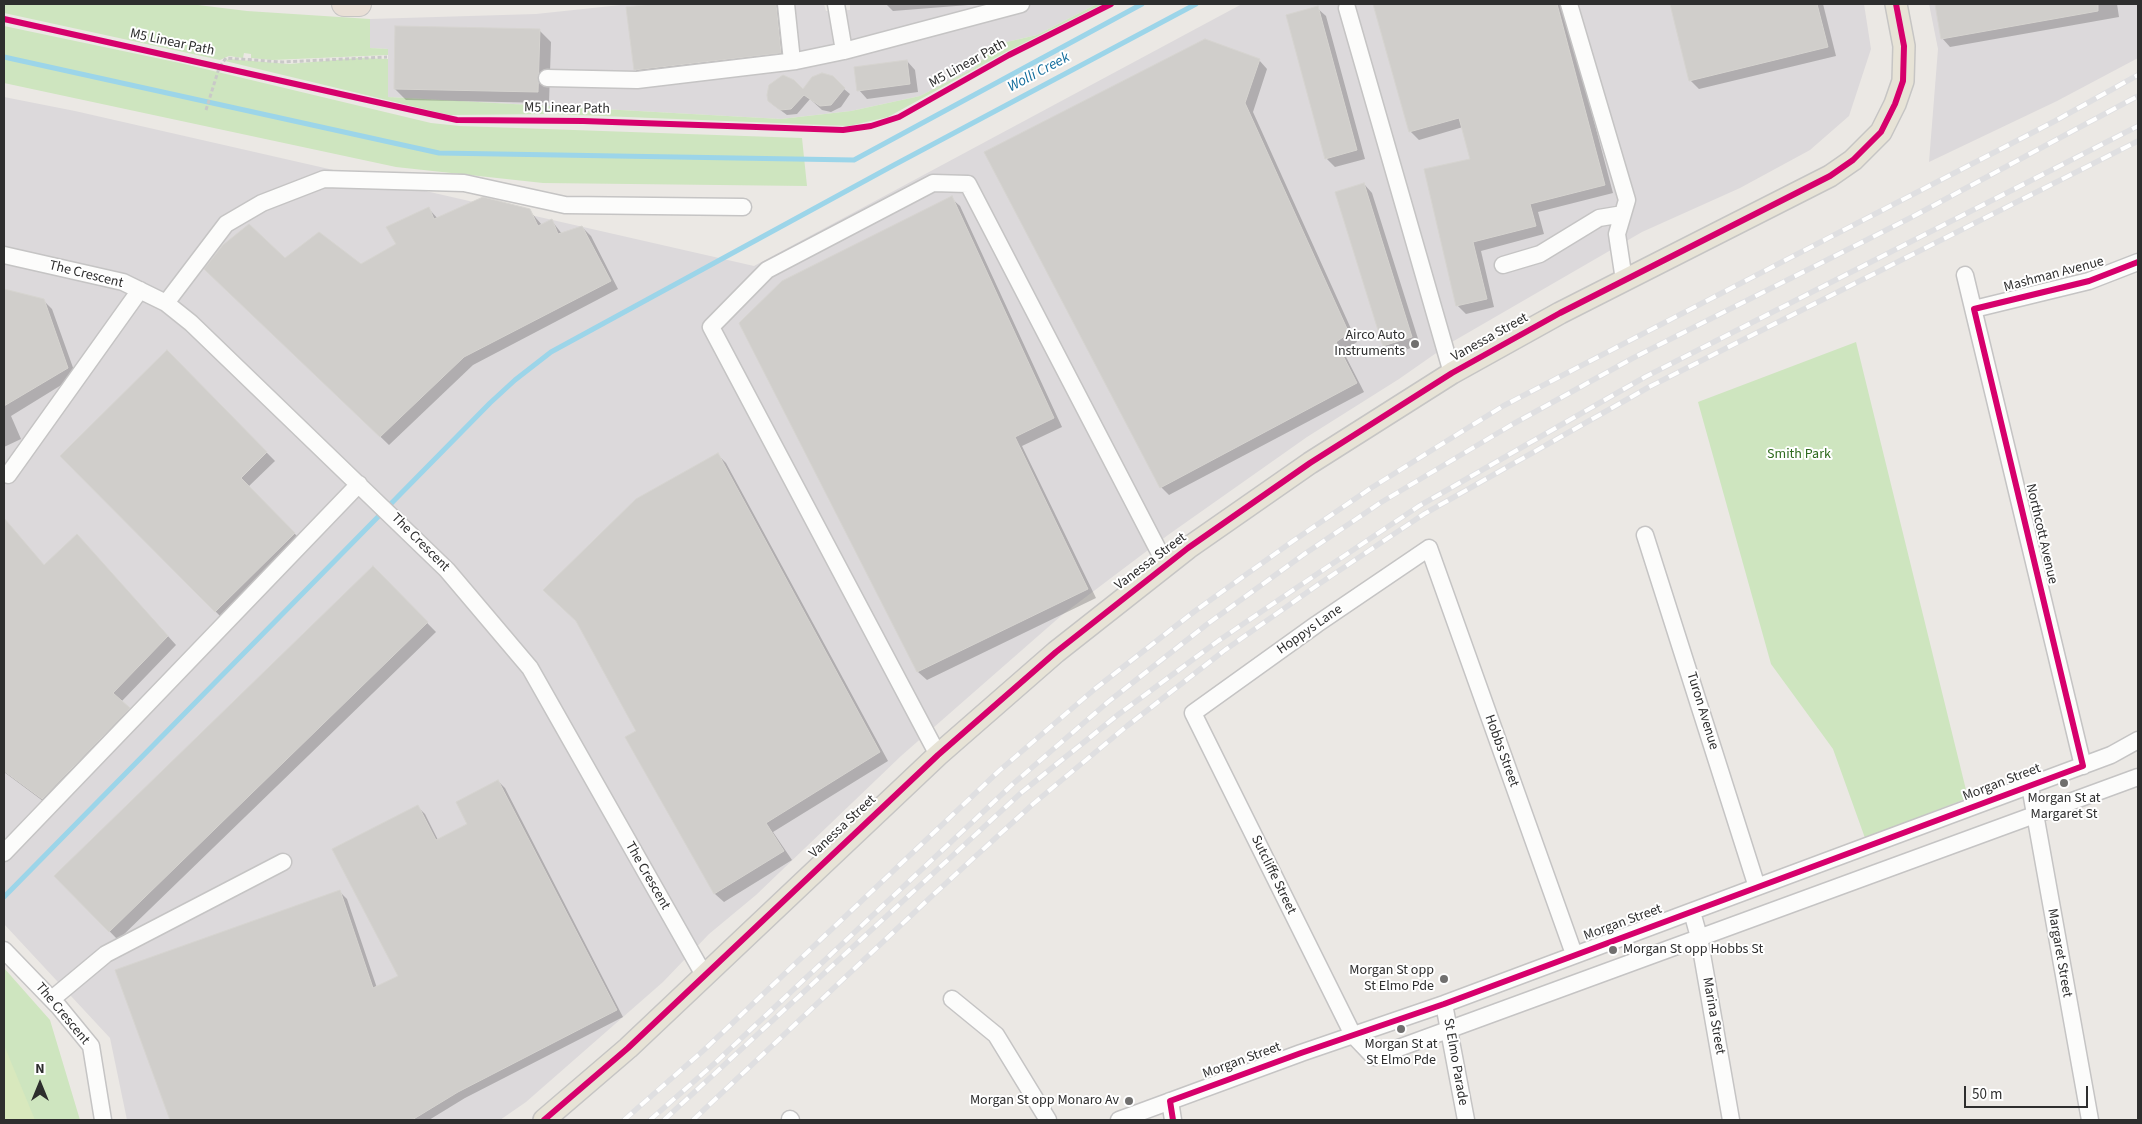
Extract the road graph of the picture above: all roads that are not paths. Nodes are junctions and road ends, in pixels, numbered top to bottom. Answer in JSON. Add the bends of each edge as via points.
{"nodes":[{"id":1,"x":344,"y":4,"type":"edge"},
{"id":2,"x":359,"y":4,"type":"edge"},
{"id":3,"x":786,"y":4,"type":"edge"},
{"id":4,"x":836,"y":4,"type":"edge"},
{"id":5,"x":1021,"y":4,"type":"edge"},
{"id":6,"x":1569,"y":4,"type":"edge"},
{"id":7,"x":1896,"y":4,"type":"edge"},
{"id":8,"x":1347,"y":8,"type":"dead end"},
{"id":9,"x":844,"y":51,"type":"junction"},
{"id":10,"x":792,"y":61,"type":"junction"},
{"id":11,"x":547,"y":78,"type":"dead end"},
{"id":12,"x":743,"y":207,"type":"dead end"},
{"id":13,"x":1623,"y":214,"type":"junction"},
{"id":14,"x":4,"y":256,"type":"edge"},
{"id":15,"x":2138,"y":262,"type":"edge"},
{"id":16,"x":1503,"y":265,"type":"dead end"},
{"id":17,"x":1965,"y":275,"type":"dead end"},
{"id":18,"x":1624,"y":280,"type":"junction"},
{"id":19,"x":140,"y":290,"type":"junction"},
{"id":20,"x":166,"y":303,"type":"junction"},
{"id":21,"x":1974,"y":309,"type":"junction"},
{"id":22,"x":1452,"y":373,"type":"junction"},
{"id":23,"x":8,"y":475,"type":"dead end"},
{"id":24,"x":360,"y":484,"type":"junction"},
{"id":25,"x":1645,"y":535,"type":"dead end"},
{"id":26,"x":1429,"y":548,"type":"joint"},
{"id":27,"x":1166,"y":565,"type":"junction"},
{"id":28,"x":1193,"y":714,"type":"joint"},
{"id":29,"x":2138,"y":740,"type":"edge"},
{"id":30,"x":2138,"y":752,"type":"edge"},
{"id":31,"x":938,"y":755,"type":"junction"},
{"id":32,"x":2110,"y":755,"type":"junction"},
{"id":33,"x":2083,"y":766,"type":"junction"},
{"id":34,"x":2138,"y":777,"type":"edge"},
{"id":35,"x":2030,"y":786,"type":"junction"},
{"id":36,"x":2034,"y":814,"type":"junction"},
{"id":37,"x":4,"y":853,"type":"edge"},
{"id":38,"x":283,"y":862,"type":"dead end"},
{"id":39,"x":1758,"y":887,"type":"junction"},
{"id":40,"x":1692,"y":912,"type":"junction"},
{"id":41,"x":1698,"y":937,"type":"junction"},
{"id":42,"x":4,"y":950,"type":"edge"},
{"id":43,"x":1574,"y":954,"type":"junction"},
{"id":44,"x":704,"y":975,"type":"junction"},
{"id":45,"x":52,"y":999,"type":"junction"},
{"id":46,"x":952,"y":999,"type":"dead end"},
{"id":47,"x":1444,"y":1004,"type":"junction"},
{"id":48,"x":1449,"y":1030,"type":"junction"},
{"id":49,"x":1353,"y":1036,"type":"junction"},
{"id":50,"x":1170,"y":1101,"type":"junction"},
{"id":51,"x":103,"y":1120,"type":"edge"},
{"id":52,"x":544,"y":1120,"type":"edge"},
{"id":53,"x":1048,"y":1120,"type":"edge"},
{"id":54,"x":1119,"y":1120,"type":"edge"},
{"id":55,"x":1173,"y":1120,"type":"edge"},
{"id":56,"x":1466,"y":1120,"type":"edge"},
{"id":57,"x":1731,"y":1120,"type":"edge"},
{"id":58,"x":2090,"y":1120,"type":"edge"}],
"edges":[{"from":1,"to":2,"type":"highway"},
{"from":3,"to":10,"type":"street"},
{"from":4,"to":9,"type":"street"},
{"from":5,"to":9,"type":"street"},
{"from":6,"to":13,"type":"street","via":[[1627,200]]},
{"from":7,"to":18,"type":"main road","name":"Vanessa Street","via":[[1904,46],[1903,81],[1881,132],[1865,150],[1830,176]]},
{"from":8,"to":22,"type":"street"},
{"from":9,"to":10,"type":"street"},
{"from":10,"to":11,"type":"street","via":[[637,80]]},
{"from":12,"to":20,"type":"street","via":[[565,205],[464,183],[324,179],[262,203],[226,224]]},
{"from":13,"to":16,"type":"street","via":[[1600,218],[1540,254]]},
{"from":13,"to":18,"type":"street","via":[[1617,234]]},
{"from":14,"to":19,"type":"street","name":"The Crescent","via":[[123,282]]},
{"from":15,"to":21,"type":"street","name":"Mashman Avenue","via":[[2089,281]]},
{"from":17,"to":21,"type":"street","name":"Northcott Avenue"},
{"from":18,"to":22,"type":"main road","name":"Vanessa Street"},
{"from":19,"to":20,"type":"street","name":"The Crescent"},
{"from":19,"to":23,"type":"street"},
{"from":20,"to":24,"type":"street","name":"The Crescent"},
{"from":21,"to":33,"type":"street","name":"Northcott Avenue"},
{"from":22,"to":27,"type":"main road","name":"Vanessa Street","via":[[1310,463]]},
{"from":24,"to":37,"type":"street"},
{"from":24,"to":44,"type":"street","name":"The Crescent","via":[[447,570],[530,668]]},
{"from":25,"to":39,"type":"street","name":"Turon Avenue"},
{"from":26,"to":28,"type":"street","name":"Hoppys Lane"},
{"from":26,"to":43,"type":"street","name":"Hobbs Street"},
{"from":27,"to":31,"type":"main road","name":"Vanessa Street","via":[[1056,652]]},
{"from":27,"to":31,"type":"street","via":[[968,184],[933,183],[767,270],[711,327]]},
{"from":28,"to":49,"type":"street","name":"Sutcliffe Street"},
{"from":29,"to":32,"type":"street","name":"Morgan Street"},
{"from":30,"to":32,"type":"street","name":"Morgan Street"},
{"from":31,"to":44,"type":"main road","name":"Vanessa Street"},
{"from":32,"to":33,"type":"street","name":"Morgan Street"},
{"from":33,"to":35,"type":"street","name":"Morgan Street"},
{"from":34,"to":36,"type":"street"},
{"from":35,"to":36,"type":"street","name":"Margaret Street"},
{"from":35,"to":39,"type":"street","name":"Morgan Street"},
{"from":36,"to":41,"type":"street"},
{"from":36,"to":58,"type":"street","name":"Margaret Street"},
{"from":38,"to":45,"type":"street","via":[[106,954]]},
{"from":39,"to":40,"type":"street","name":"Morgan Street"},
{"from":40,"to":41,"type":"street","name":"Marina Street"},
{"from":40,"to":43,"type":"street","name":"Morgan Street"},
{"from":41,"to":48,"type":"street"},
{"from":41,"to":57,"type":"street","name":"Marina Street"},
{"from":42,"to":45,"type":"street","name":"The Crescent"},
{"from":43,"to":47,"type":"street","name":"Morgan Street"},
{"from":44,"to":52,"type":"main road","name":"Vanessa Street","via":[[628,1048]]},
{"from":45,"to":51,"type":"street","name":"The Crescent","via":[[91,1046]]},
{"from":46,"to":53,"type":"street","via":[[996,1035]]},
{"from":47,"to":48,"type":"street","name":"St Elmo Parade"},
{"from":47,"to":49,"type":"street","name":"Morgan Street"},
{"from":48,"to":49,"type":"street","name":"Sutcliffe Street","via":[[1374,1057]]},
{"from":48,"to":56,"type":"street","name":"St Elmo Parade"},
{"from":49,"to":50,"type":"street","name":"Morgan Street"},
{"from":50,"to":54,"type":"street","name":"Morgan Street"},
{"from":50,"to":55,"type":"street"}]}
